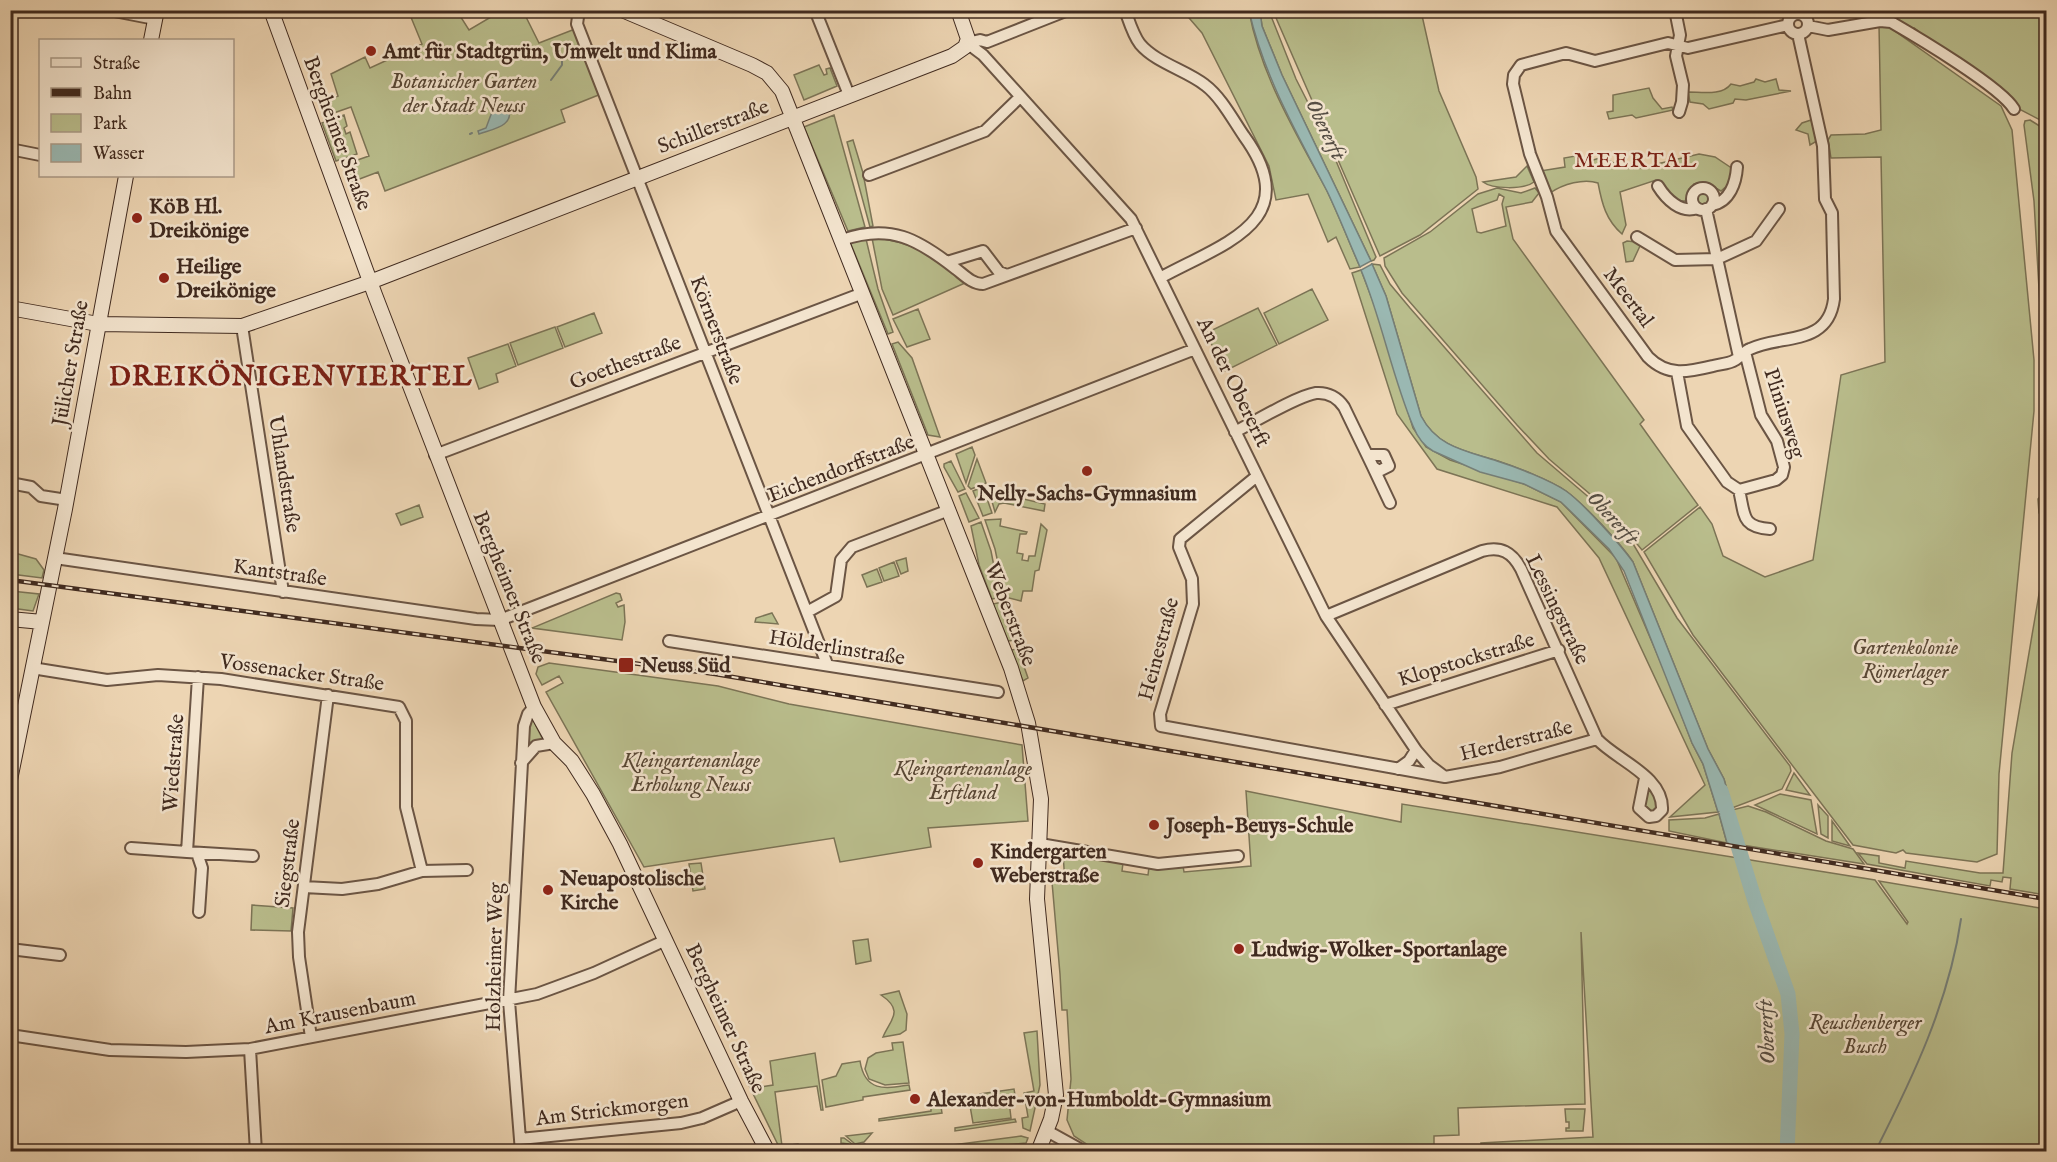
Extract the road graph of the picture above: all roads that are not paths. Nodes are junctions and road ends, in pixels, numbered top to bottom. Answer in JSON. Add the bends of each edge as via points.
{"nodes":[{"id":1,"x":110,"y":10,"type":"edge"},
{"id":2,"x":271,"y":10,"type":"edge"},
{"id":3,"x":579,"y":10,"type":"edge"},
{"id":4,"x":622,"y":10,"type":"edge"},
{"id":5,"x":815,"y":10,"type":"edge"},
{"id":6,"x":958,"y":10,"type":"edge"},
{"id":7,"x":1068,"y":10,"type":"edge"},
{"id":8,"x":1125,"y":10,"type":"edge"},
{"id":9,"x":1675,"y":10,"type":"edge"},
{"id":10,"x":1867,"y":10,"type":"edge"},
{"id":11,"x":1802,"y":13,"type":"edge"},
{"id":12,"x":156,"y":15,"type":"edge"},
{"id":13,"x":1869,"y":22,"type":"junction"},
{"id":14,"x":1788,"y":25,"type":"junction"},
{"id":15,"x":1808,"y":26,"type":"junction"},
{"id":16,"x":1798,"y":34,"type":"junction"},
{"id":17,"x":151,"y":39,"type":"edge"},
{"id":18,"x":987,"y":42,"type":"junction"},
{"id":19,"x":967,"y":43,"type":"junction"},
{"id":20,"x":1678,"y":46,"type":"junction"},
{"id":21,"x":983,"y":55,"type":"junction"},
{"id":22,"x":849,"y":95,"type":"junction"},
{"id":23,"x":1020,"y":97,"type":"junction"},
{"id":24,"x":2014,"y":109,"type":"dead end"},
{"id":25,"x":1679,"y":112,"type":"dead end"},
{"id":26,"x":793,"y":117,"type":"junction"},
{"id":27,"x":10,"y":149,"type":"edge"},
{"id":28,"x":39,"y":155,"type":"edge"},
{"id":29,"x":1737,"y":166,"type":"dead end"},
{"id":30,"x":868,"y":175,"type":"dead end"},
{"id":31,"x":126,"y":177,"type":"edge"},
{"id":32,"x":637,"y":178,"type":"junction"},
{"id":33,"x":1658,"y":186,"type":"dead end"},
{"id":34,"x":1705,"y":207,"type":"junction"},
{"id":35,"x":1779,"y":209,"type":"dead end"},
{"id":36,"x":1136,"y":228,"type":"junction"},
{"id":37,"x":1637,"y":237,"type":"dead end"},
{"id":38,"x":842,"y":240,"type":"junction"},
{"id":39,"x":1717,"y":259,"type":"junction"},
{"id":40,"x":947,"y":262,"type":"junction"},
{"id":41,"x":1007,"y":275,"type":"junction"},
{"id":42,"x":1161,"y":279,"type":"junction"},
{"id":43,"x":370,"y":282,"type":"junction"},
{"id":44,"x":863,"y":293,"type":"junction"},
{"id":45,"x":10,"y":308,"type":"edge"},
{"id":46,"x":98,"y":324,"type":"junction"},
{"id":47,"x":242,"y":326,"type":"junction"},
{"id":48,"x":1195,"y":349,"type":"junction"},
{"id":49,"x":705,"y":352,"type":"junction"},
{"id":50,"x":1742,"y":355,"type":"junction"},
{"id":51,"x":1677,"y":372,"type":"junction"},
{"id":52,"x":1235,"y":432,"type":"junction"},
{"id":53,"x":435,"y":455,"type":"junction"},
{"id":54,"x":927,"y":455,"type":"junction"},
{"id":55,"x":1368,"y":455,"type":"junction"},
{"id":56,"x":1373,"y":467,"type":"junction"},
{"id":57,"x":1257,"y":476,"type":"junction"},
{"id":58,"x":10,"y":483,"type":"edge"},
{"id":59,"x":1739,"y":490,"type":"junction"},
{"id":60,"x":67,"y":500,"type":"junction"},
{"id":61,"x":1390,"y":503,"type":"dead end"},
{"id":62,"x":949,"y":510,"type":"junction"},
{"id":63,"x":770,"y":517,"type":"junction"},
{"id":64,"x":1770,"y":529,"type":"dead end"},
{"id":65,"x":55,"y":558,"type":"junction"},
{"id":66,"x":283,"y":592,"type":"junction"},
{"id":67,"x":807,"y":612,"type":"junction"},
{"id":68,"x":1326,"y":616,"type":"junction"},
{"id":69,"x":10,"y":619,"type":"edge"},
{"id":70,"x":500,"y":620,"type":"junction"},
{"id":71,"x":42,"y":622,"type":"junction"},
{"id":72,"x":669,"y":641,"type":"dead end"},
{"id":73,"x":1559,"y":650,"type":"junction"},
{"id":74,"x":827,"y":664,"type":"junction"},
{"id":75,"x":32,"y":668,"type":"junction"},
{"id":76,"x":198,"y":677,"type":"junction"},
{"id":77,"x":998,"y":692,"type":"dead end"},
{"id":78,"x":328,"y":695,"type":"junction"},
{"id":79,"x":1385,"y":705,"type":"junction"},
{"id":80,"x":534,"y":707,"type":"junction"},
{"id":81,"x":1597,"y":739,"type":"junction"},
{"id":82,"x":554,"y":743,"type":"junction"},
{"id":83,"x":1416,"y":750,"type":"junction"},
{"id":84,"x":521,"y":764,"type":"junction"},
{"id":85,"x":1398,"y":769,"type":"junction"},
{"id":86,"x":1445,"y":777,"type":"junction"},
{"id":87,"x":1646,"y":778,"type":"dead end"},
{"id":88,"x":10,"y":780,"type":"edge"},
{"id":89,"x":1040,"y":844,"type":"junction"},
{"id":90,"x":131,"y":848,"type":"dead end"},
{"id":91,"x":192,"y":853,"type":"junction"},
{"id":92,"x":253,"y":856,"type":"dead end"},
{"id":93,"x":1238,"y":856,"type":"dead end"},
{"id":94,"x":467,"y":870,"type":"dead end"},
{"id":95,"x":422,"y":871,"type":"junction"},
{"id":96,"x":304,"y":887,"type":"junction"},
{"id":97,"x":199,"y":912,"type":"dead end"},
{"id":98,"x":666,"y":940,"type":"junction"},
{"id":99,"x":10,"y":949,"type":"edge"},
{"id":100,"x":60,"y":955,"type":"dead end"},
{"id":101,"x":509,"y":1001,"type":"junction"},
{"id":102,"x":10,"y":1035,"type":"edge"},
{"id":103,"x":311,"y":1037,"type":"junction"},
{"id":104,"x":250,"y":1049,"type":"junction"},
{"id":105,"x":741,"y":1101,"type":"junction"},
{"id":106,"x":1047,"y":1131,"type":"junction"},
{"id":107,"x":520,"y":1139,"type":"junction"},
{"id":108,"x":256,"y":1152,"type":"edge"},
{"id":109,"x":521,"y":1152,"type":"edge"},
{"id":110,"x":768,"y":1152,"type":"edge"},
{"id":111,"x":1038,"y":1152,"type":"edge"},
{"id":112,"x":1085,"y":1152,"type":"edge"}],
"edges":[{"from":1,"to":12,"type":"street"},
{"from":2,"to":43,"type":"main road","name":"Bergheimer Straße"},
{"from":3,"to":32,"type":"street","name":"Körnerstraße","via":[[577,24]]},
{"from":4,"to":26,"type":"main road","name":"Weberstraße","via":[[767,73],[782,91]]},
{"from":5,"to":22,"type":"street"},
{"from":6,"to":19,"type":"main road"},
{"from":7,"to":18,"type":"street"},
{"from":8,"to":42,"type":"street","via":[[1139,42],[1148,52],[1208,87],[1258,154],[1268,183],[1264,208],[1246,230]]},
{"from":9,"to":20,"type":"street"},
{"from":10,"to":13,"type":"street"},
{"from":11,"to":14,"type":"street","name":"Meertal","via":[[1792,16]]},
{"from":11,"to":15,"type":"street","name":"Meertal"},
{"from":12,"to":17,"type":"main road"},
{"from":13,"to":15,"type":"street","via":[[1828,30]]},
{"from":13,"to":24,"type":"street","via":[[1894,24],[1982,81],[2006,98]]},
{"from":14,"to":16,"type":"street","via":[[1791,32]]},
{"from":14,"to":20,"type":"street","name":"Meertal","via":[[1688,48]]},
{"from":15,"to":16,"type":"street"},
{"from":16,"to":50,"type":"street","via":[[1823,146],[1825,199],[1832,213],[1833,305],[1814,332]]},
{"from":18,"to":19,"type":"street"},
{"from":18,"to":21,"type":"street"},
{"from":19,"to":21,"type":"street","name":"An der Obererft"},
{"from":19,"to":22,"type":"main road","name":"Schillerstraße","via":[[952,56]]},
{"from":20,"to":25,"type":"street","via":[[1676,56],[1683,85]]},
{"from":20,"to":51,"type":"street","name":"Meertal","via":[[1668,43],[1595,61],[1566,53],[1521,65],[1513,79],[1530,154],[1556,231],[1648,357],[1662,368]]},
{"from":21,"to":23,"type":"street","name":"An der Obererft"},
{"from":22,"to":26,"type":"main road","name":"Schillerstraße"},
{"from":23,"to":30,"type":"street","via":[[985,131]]},
{"from":23,"to":36,"type":"street","name":"An der Obererft"},
{"from":26,"to":32,"type":"main road","name":"Schillerstraße"},
{"from":26,"to":38,"type":"main road","name":"Weberstraße"},
{"from":27,"to":28,"type":"street"},
{"from":29,"to":34,"type":"street","via":[[1730,192],[1721,201]]},
{"from":31,"to":46,"type":"main road","name":"Jülicher Straße"},
{"from":32,"to":43,"type":"main road","name":"Schillerstraße"},
{"from":32,"to":49,"type":"street","name":"Körnerstraße"},
{"from":33,"to":34,"type":"street","via":[[1676,205],[1692,210]]},
{"from":34,"to":39,"type":"street"},
{"from":35,"to":39,"type":"street","via":[[1756,241]]},
{"from":36,"to":41,"type":"street"},
{"from":36,"to":42,"type":"street","name":"An der Obererft"},
{"from":37,"to":39,"type":"street","via":[[1675,260]]},
{"from":38,"to":40,"type":"street","via":[[865,233],[890,233],[916,242]]},
{"from":38,"to":44,"type":"main road","name":"Weberstraße"},
{"from":39,"to":50,"type":"street"},
{"from":40,"to":41,"type":"street","via":[[980,284]]},
{"from":40,"to":41,"type":"street","via":[[983,251],[999,272]]},
{"from":42,"to":48,"type":"street","name":"An der Obererft"},
{"from":43,"to":47,"type":"main road","name":"Schillerstraße"},
{"from":43,"to":53,"type":"main road","name":"Bergheimer Straße"},
{"from":44,"to":49,"type":"street","name":"Goethestraße"},
{"from":44,"to":54,"type":"main road","name":"Weberstraße"},
{"from":45,"to":46,"type":"main road","name":"Schillerstraße"},
{"from":46,"to":47,"type":"main road","name":"Schillerstraße"},
{"from":46,"to":60,"type":"main road","name":"Jülicher Straße"},
{"from":47,"to":66,"type":"street","name":"Uhlandstraße"},
{"from":48,"to":52,"type":"street","name":"An der Obererft"},
{"from":48,"to":54,"type":"street","name":"Eichendorffstraße"},
{"from":49,"to":53,"type":"street","name":"Goethestraße"},
{"from":49,"to":63,"type":"street","name":"Körnerstraße"},
{"from":50,"to":51,"type":"street","via":[[1706,368]]},
{"from":50,"to":59,"type":"street","name":"Pliniusweg","via":[[1761,415],[1777,441],[1784,469],[1776,480]]},
{"from":51,"to":59,"type":"street","via":[[1687,426],[1726,482]]},
{"from":52,"to":55,"type":"street","via":[[1310,395],[1328,394],[1341,403]]},
{"from":52,"to":57,"type":"street","name":"An der Obererft"},
{"from":53,"to":70,"type":"main road","name":"Bergheimer Straße"},
{"from":54,"to":62,"type":"main road","name":"Weberstraße"},
{"from":54,"to":63,"type":"street","name":"Eichendorffstraße"},
{"from":55,"to":56,"type":"street"},
{"from":55,"to":56,"type":"street","via":[[1384,455],[1389,462],[1384,470]]},
{"from":56,"to":61,"type":"street"},
{"from":57,"to":68,"type":"street","name":"An der Obererft"},
{"from":57,"to":85,"type":"street","name":"Heinestraße","via":[[1179,539],[1192,579],[1193,604],[1159,719],[1161,726]]},
{"from":58,"to":60,"type":"street","via":[[31,487],[41,496]]},
{"from":59,"to":64,"type":"street","via":[[1748,523]]},
{"from":60,"to":65,"type":"main road","name":"Jülicher Straße"},
{"from":62,"to":67,"type":"street","via":[[852,547],[841,560],[836,596]]},
{"from":62,"to":89,"type":"main road","name":"Weberstraße","via":[[1011,668],[1028,723],[1041,799]]},
{"from":63,"to":67,"type":"street","name":"Körnerstraße"},
{"from":63,"to":70,"type":"street","name":"Eichendorffstraße"},
{"from":65,"to":66,"type":"street","name":"Kantstraße"},
{"from":65,"to":71,"type":"main road","name":"Jülicher Straße"},
{"from":66,"to":70,"type":"street","name":"Kantstraße"},
{"from":67,"to":74,"type":"street","name":"Körnerstraße"},
{"from":68,"to":73,"type":"street","name":"Lessingstraße","via":[[1482,551],[1499,549],[1518,564]]},
{"from":68,"to":79,"type":"street","name":"An der Obererft"},
{"from":69,"to":71,"type":"main road"},
{"from":70,"to":80,"type":"main road","name":"Bergheimer Straße"},
{"from":71,"to":75,"type":"main road","name":"Jülicher Straße"},
{"from":72,"to":74,"type":"street","name":"Hölderlinstraße"},
{"from":73,"to":79,"type":"street","name":"Klopstockstraße"},
{"from":73,"to":81,"type":"street","name":"Lessingstraße"},
{"from":74,"to":77,"type":"street","name":"Hölderlinstraße"},
{"from":75,"to":76,"type":"street","name":"Vossenacker Straße","via":[[107,680],[158,675]]},
{"from":75,"to":88,"type":"main road","name":"Jülicher Straße"},
{"from":76,"to":78,"type":"street","name":"Vossenacker Straße"},
{"from":76,"to":91,"type":"street","name":"Wiedstraße"},
{"from":78,"to":95,"type":"street","name":"Vossenacker Straße","via":[[393,705],[404,712],[406,807]]},
{"from":78,"to":96,"type":"street","name":"Siegstraße"},
{"from":79,"to":83,"type":"street","name":"An der Obererft"},
{"from":80,"to":82,"type":"main road","name":"Bergheimer Straße"},
{"from":80,"to":84,"type":"street","name":"Holzheimer Weg","via":[[525,722]]},
{"from":81,"to":86,"type":"street","name":"Herderstraße","via":[[1500,767]]},
{"from":81,"to":87,"type":"street","name":"Lessingstraße"},
{"from":82,"to":84,"type":"street","via":[[533,748]]},
{"from":82,"to":98,"type":"main road","name":"Bergheimer Straße","via":[[572,761],[593,794]]},
{"from":83,"to":85,"type":"street"},
{"from":83,"to":86,"type":"street","name":"An der Obererft"},
{"from":84,"to":101,"type":"street","name":"Holzheimer Weg"},
{"from":85,"to":86,"type":"street","name":"Heinestraße"},
{"from":89,"to":93,"type":"street","via":[[1158,864]]},
{"from":89,"to":106,"type":"main road","name":"Weberstraße","via":[[1038,907],[1056,1080]]},
{"from":90,"to":91,"type":"street"},
{"from":91,"to":92,"type":"street"},
{"from":91,"to":97,"type":"street","name":"Wiedstraße","via":[[202,868]]},
{"from":94,"to":95,"type":"street"},
{"from":95,"to":96,"type":"street","via":[[356,888]]},
{"from":96,"to":103,"type":"street","name":"Siegstraße","via":[[298,942]]},
{"from":98,"to":101,"type":"street","name":"Am Krausenbaum","via":[[594,973]]},
{"from":98,"to":105,"type":"main road","name":"Bergheimer Straße"},
{"from":99,"to":100,"type":"street"},
{"from":101,"to":103,"type":"street","name":"Am Krausenbaum"},
{"from":101,"to":107,"type":"street","name":"Holzheimer Weg"},
{"from":102,"to":104,"type":"street","name":"Am Krausenbaum","via":[[110,1050]]},
{"from":103,"to":104,"type":"street","name":"Am Krausenbaum"},
{"from":104,"to":108,"type":"street"},
{"from":105,"to":107,"type":"street","name":"Am Strickmorgen","via":[[681,1123]]},
{"from":105,"to":110,"type":"main road","name":"Bergheimer Straße"},
{"from":106,"to":111,"type":"main road","name":"Weberstraße"},
{"from":106,"to":112,"type":"street"},
{"from":107,"to":109,"type":"street","name":"Holzheimer Weg"}]}
